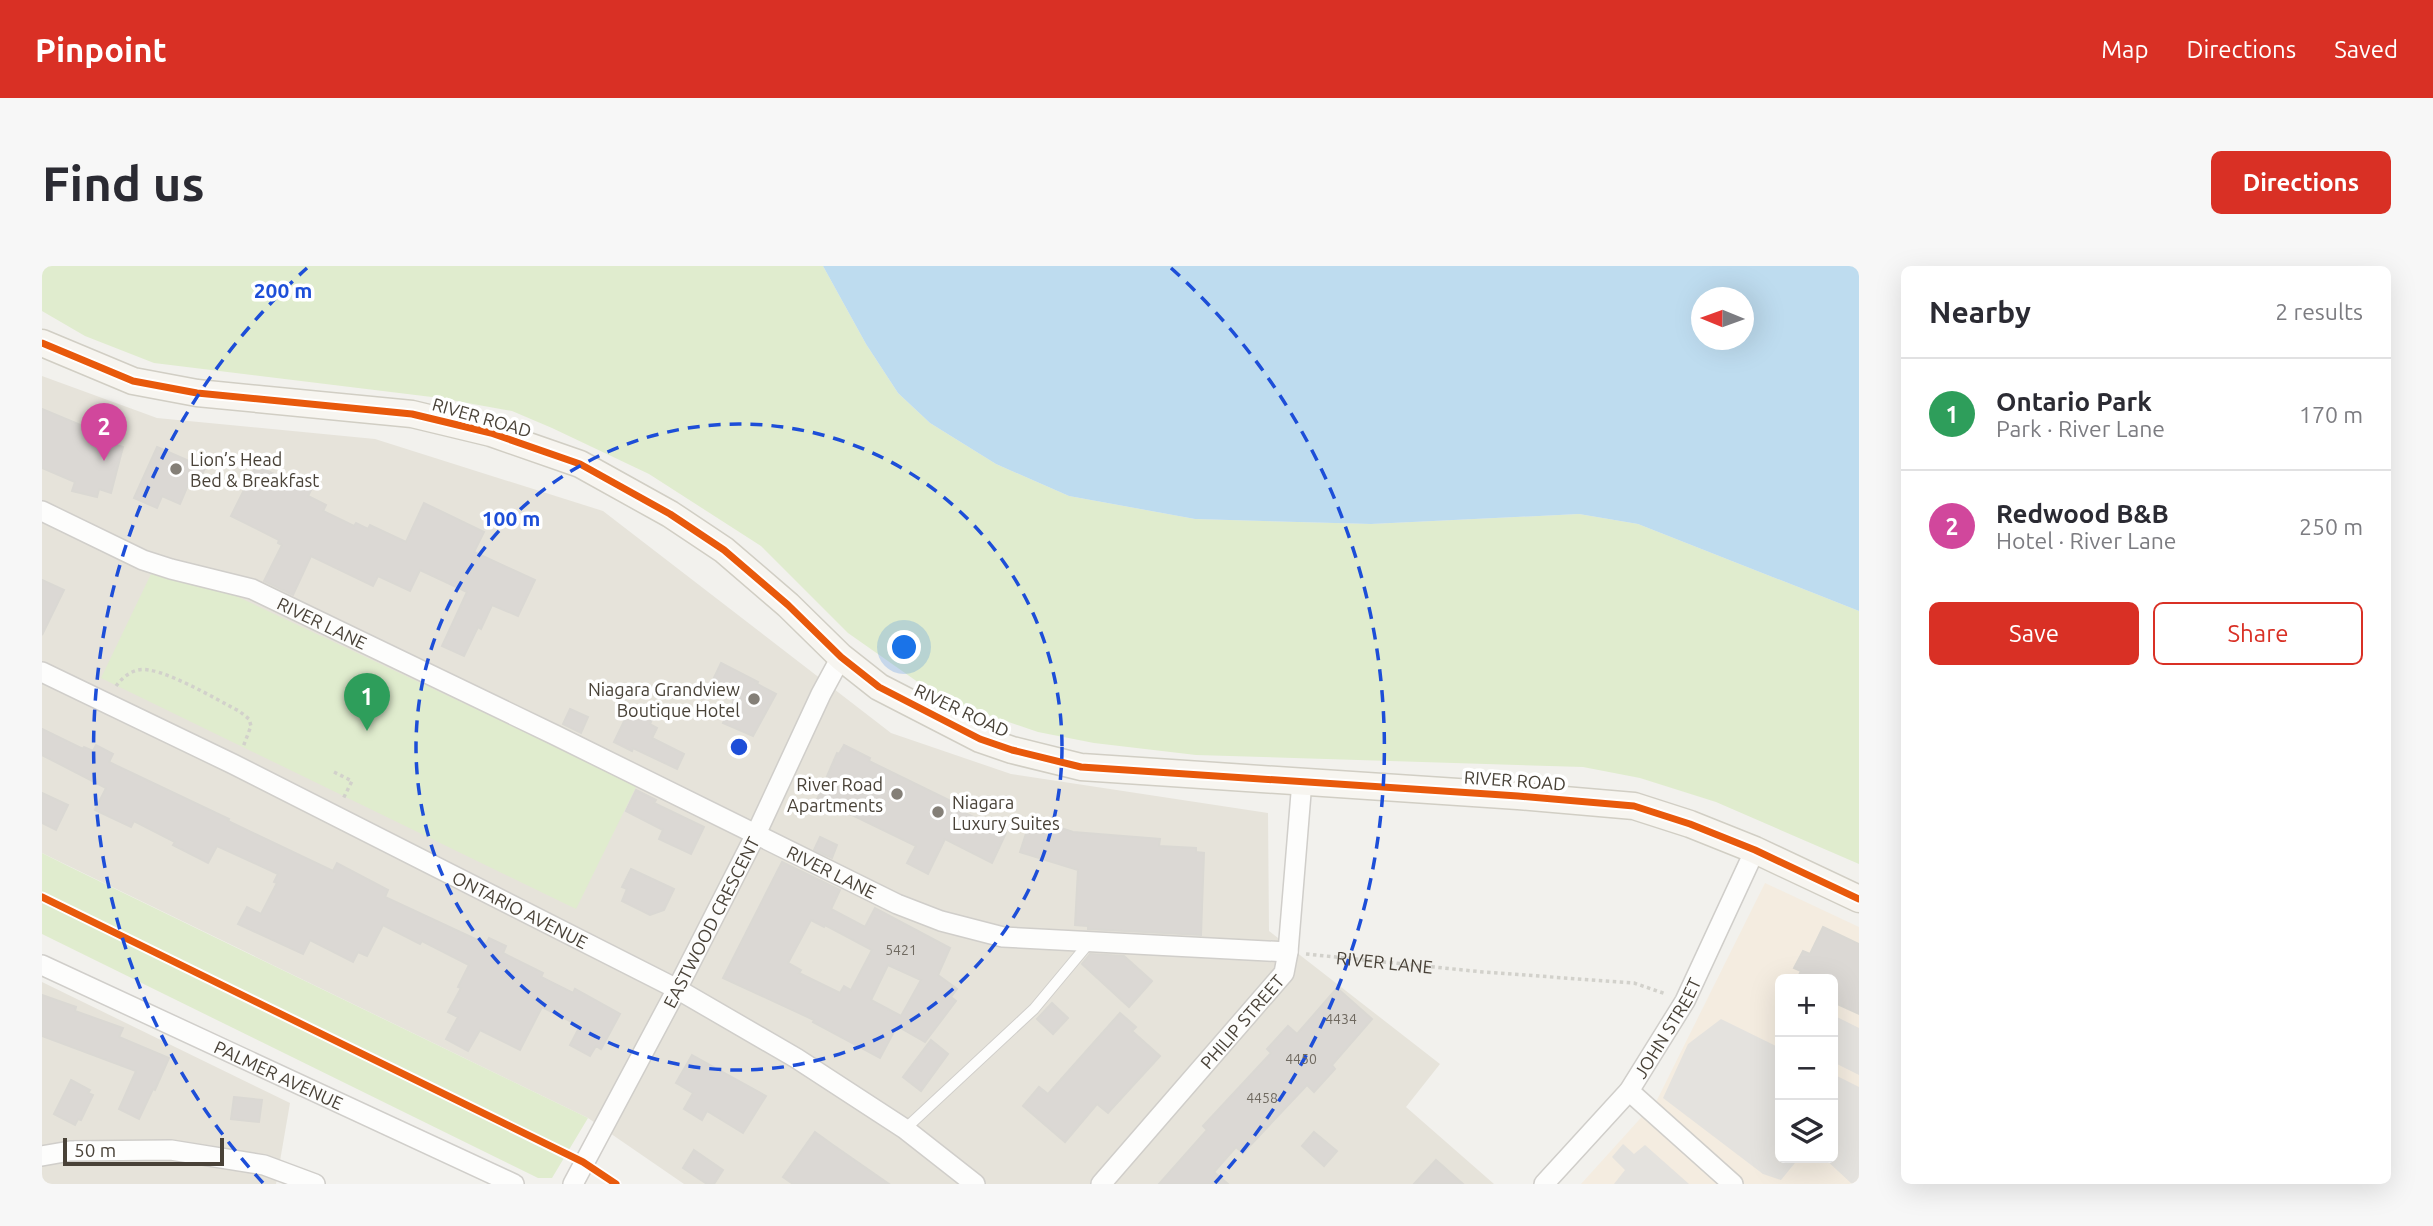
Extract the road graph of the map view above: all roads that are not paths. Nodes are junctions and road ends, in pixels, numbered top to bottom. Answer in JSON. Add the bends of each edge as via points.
{"nodes":[{"id":1,"x":42,"y":342,"type":"edge"},
{"id":2,"x":42,"y":511,"type":"edge"},
{"id":3,"x":841,"y":657,"type":"junction"},
{"id":4,"x":42,"y":671,"type":"edge"},
{"id":5,"x":1302,"y":782,"type":"junction"},
{"id":6,"x":756,"y":834,"type":"junction"},
{"id":7,"x":1755,"y":850,"type":"junction"},
{"id":8,"x":1859,"y":899,"type":"edge"},
{"id":9,"x":1090,"y":941,"type":"junction"},
{"id":10,"x":1288,"y":952,"type":"junction"},
{"id":11,"x":42,"y":965,"type":"edge"},
{"id":12,"x":677,"y":989,"type":"junction"},
{"id":13,"x":1629,"y":1091,"type":"junction"},
{"id":14,"x":905,"y":1129,"type":"junction"},
{"id":15,"x":42,"y":1156,"type":"edge"},
{"id":16,"x":315,"y":1184,"type":"edge"},
{"id":17,"x":514,"y":1184,"type":"edge"},
{"id":18,"x":573,"y":1184,"type":"edge"},
{"id":19,"x":975,"y":1184,"type":"edge"},
{"id":20,"x":1101,"y":1184,"type":"edge"},
{"id":21,"x":1544,"y":1184,"type":"edge"},
{"id":22,"x":1733,"y":1184,"type":"edge"}],
"edges":[{"from":1,"to":3,"type":"main road","name":"RIVER ROAD","via":[[133,381],[197,393],[412,414],[491,433],[580,464],[724,550]]},
{"from":2,"to":6,"type":"street","name":"RIVER LANE","via":[[143,560],[252,589]]},
{"from":3,"to":5,"type":"main road","name":"RIVER ROAD","via":[[908,703],[1012,750],[1081,767]]},
{"from":3,"to":6,"type":"street","name":"EASTWOOD CRESCENT"},
{"from":4,"to":12,"type":"street","name":"ONTARIO AVENUE"},
{"from":5,"to":7,"type":"main road","name":"RIVER ROAD","via":[[1634,806]]},
{"from":5,"to":10,"type":"street","name":"PHILIP STREET"},
{"from":6,"to":9,"type":"street","name":"RIVER LANE","via":[[941,921],[1003,937]]},
{"from":6,"to":12,"type":"street","name":"EASTWOOD CRESCENT"},
{"from":7,"to":8,"type":"main road","name":"RIVER ROAD"},
{"from":7,"to":13,"type":"street","name":"JOHN STREET","via":[[1685,1000]]},
{"from":9,"to":10,"type":"street","name":"RIVER LANE"},
{"from":9,"to":14,"type":"lane","via":[[1034,1009]]},
{"from":10,"to":20,"type":"street","name":"PHILIP STREET","via":[[1284,973],[1271,990]]},
{"from":11,"to":17,"type":"street","name":"PALMER AVENUE"},
{"from":12,"to":14,"type":"street","name":"ONTARIO AVENUE"},
{"from":12,"to":18,"type":"street","name":"EASTWOOD CRESCENT"},
{"from":13,"to":21,"type":"street","name":"JOHN STREET"},
{"from":13,"to":22,"type":"street"},
{"from":14,"to":19,"type":"street","name":"ONTARIO AVENUE"},
{"from":15,"to":16,"type":"street","via":[[70,1151],[171,1150],[264,1165]]}]}
